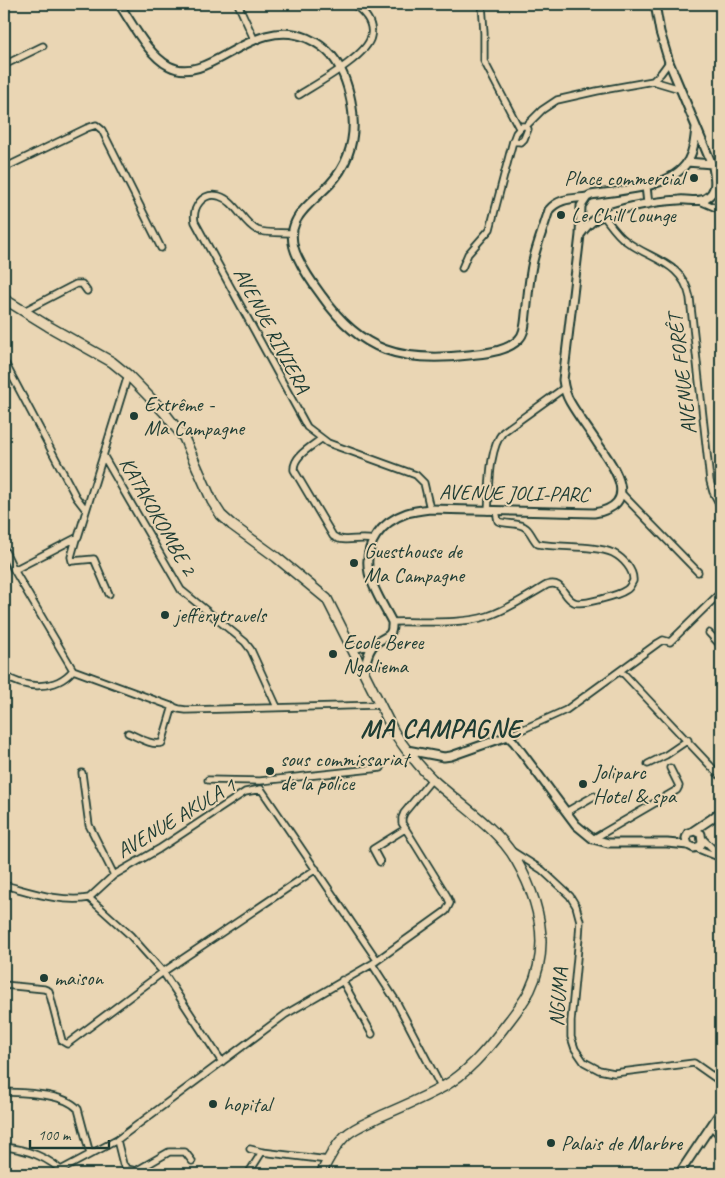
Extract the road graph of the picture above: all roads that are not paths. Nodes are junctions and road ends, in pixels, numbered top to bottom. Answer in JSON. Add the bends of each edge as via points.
{"nodes":[{"id":1,"x":119,"y":4,"type":"edge"},
{"id":2,"x":238,"y":4,"type":"edge"},
{"id":3,"x":352,"y":4,"type":"edge"},
{"id":4,"x":482,"y":4,"type":"edge"},
{"id":5,"x":655,"y":4,"type":"edge"},
{"id":6,"x":254,"y":39,"type":"junction"},
{"id":7,"x":43,"y":46,"type":"dead end"},
{"id":8,"x":668,"y":62,"type":"junction"},
{"id":9,"x":4,"y":65,"type":"edge"},
{"id":10,"x":340,"y":69,"type":"junction"},
{"id":11,"x":653,"y":81,"type":"junction"},
{"id":12,"x":680,"y":89,"type":"junction"},
{"id":13,"x":299,"y":95,"type":"dead end"},
{"id":14,"x":522,"y":127,"type":"junction"},
{"id":15,"x":696,"y":127,"type":"junction"},
{"id":16,"x":513,"y":141,"type":"junction"},
{"id":17,"x":687,"y":162,"type":"junction"},
{"id":18,"x":4,"y":168,"type":"edge"},
{"id":19,"x":716,"y":168,"type":"edge"},
{"id":20,"x":721,"y":184,"type":"edge"},
{"id":21,"x":646,"y":186,"type":"junction"},
{"id":22,"x":587,"y":197,"type":"junction"},
{"id":23,"x":700,"y":201,"type":"junction"},
{"id":24,"x":648,"y":204,"type":"junction"},
{"id":25,"x":721,"y":210,"type":"edge"},
{"id":26,"x":603,"y":215,"type":"junction"},
{"id":27,"x":292,"y":233,"type":"junction"},
{"id":28,"x":580,"y":235,"type":"junction"},
{"id":29,"x":161,"y":248,"type":"dead end"},
{"id":30,"x":462,"y":268,"type":"dead end"},
{"id":31,"x":87,"y":291,"type":"dead end"},
{"id":32,"x":4,"y":299,"type":"edge"},
{"id":33,"x":24,"y":311,"type":"junction"},
{"id":34,"x":4,"y":361,"type":"edge"},
{"id":35,"x":128,"y":375,"type":"junction"},
{"id":36,"x":564,"y":388,"type":"junction"},
{"id":37,"x":322,"y":439,"type":"junction"},
{"id":38,"x":103,"y":455,"type":"junction"},
{"id":39,"x":621,"y":493,"type":"junction"},
{"id":40,"x":721,"y":507,"type":"edge"},
{"id":41,"x":430,"y":509,"type":"junction"},
{"id":42,"x":86,"y":510,"type":"junction"},
{"id":43,"x":492,"y":511,"type":"junction"},
{"id":44,"x":76,"y":539,"type":"junction"},
{"id":45,"x":373,"y":540,"type":"junction"},
{"id":46,"x":4,"y":549,"type":"edge"},
{"id":47,"x":14,"y":570,"type":"junction"},
{"id":48,"x":698,"y":572,"type":"dead end"},
{"id":49,"x":721,"y":592,"type":"edge"},
{"id":50,"x":109,"y":594,"type":"dead end"},
{"id":51,"x":392,"y":622,"type":"junction"},
{"id":52,"x":709,"y":633,"type":"dead end"},
{"id":53,"x":376,"y":643,"type":"junction"},
{"id":54,"x":721,"y":646,"type":"edge"},
{"id":55,"x":353,"y":650,"type":"junction"},
{"id":56,"x":72,"y":670,"type":"junction"},
{"id":57,"x":364,"y":672,"type":"junction"},
{"id":58,"x":617,"y":674,"type":"junction"},
{"id":59,"x":4,"y":676,"type":"edge"},
{"id":60,"x":380,"y":705,"type":"junction"},
{"id":61,"x":173,"y":706,"type":"junction"},
{"id":62,"x":277,"y":707,"type":"junction"},
{"id":63,"x":128,"y":734,"type":"dead end"},
{"id":64,"x":508,"y":736,"type":"junction"},
{"id":65,"x":688,"y":740,"type":"junction"},
{"id":66,"x":407,"y":750,"type":"junction"},
{"id":67,"x":648,"y":764,"type":"dead end"},
{"id":68,"x":381,"y":768,"type":"dead end"},
{"id":69,"x":670,"y":768,"type":"dead end"},
{"id":70,"x":82,"y":773,"type":"dead end"},
{"id":71,"x":721,"y":777,"type":"edge"},
{"id":72,"x":432,"y":779,"type":"junction"},
{"id":73,"x":208,"y":780,"type":"dead end"},
{"id":74,"x":260,"y":781,"type":"junction"},
{"id":75,"x":261,"y":789,"type":"junction"},
{"id":76,"x":594,"y":796,"type":"dead end"},
{"id":77,"x":721,"y":811,"type":"edge"},
{"id":78,"x":566,"y":812,"type":"junction"},
{"id":79,"x":712,"y":819,"type":"junction"},
{"id":80,"x":404,"y":829,"type":"junction"},
{"id":81,"x":690,"y":832,"type":"junction"},
{"id":82,"x":702,"y":836,"type":"junction"},
{"id":83,"x":593,"y":839,"type":"junction"},
{"id":84,"x":666,"y":844,"type":"junction"},
{"id":85,"x":688,"y":845,"type":"junction"},
{"id":86,"x":508,"y":848,"type":"junction"},
{"id":87,"x":696,"y":848,"type":"junction"},
{"id":88,"x":721,"y":858,"type":"edge"},
{"id":89,"x":380,"y":862,"type":"dead end"},
{"id":90,"x":316,"y":869,"type":"junction"},
{"id":91,"x":114,"y":875,"type":"junction"},
{"id":92,"x":4,"y":885,"type":"edge"},
{"id":93,"x":89,"y":898,"type":"junction"},
{"id":94,"x":377,"y":960,"type":"junction"},
{"id":95,"x":372,"y":964,"type":"junction"},
{"id":96,"x":163,"y":972,"type":"junction"},
{"id":97,"x":342,"y":980,"type":"junction"},
{"id":98,"x":4,"y":985,"type":"edge"},
{"id":99,"x":372,"y":1034,"type":"dead end"},
{"id":100,"x":222,"y":1062,"type":"junction"},
{"id":101,"x":721,"y":1082,"type":"edge"},
{"id":102,"x":442,"y":1088,"type":"junction"},
{"id":103,"x":4,"y":1092,"type":"edge"},
{"id":104,"x":721,"y":1111,"type":"edge"},
{"id":105,"x":711,"y":1126,"type":"junction"},
{"id":106,"x":721,"y":1137,"type":"edge"},
{"id":107,"x":117,"y":1140,"type":"junction"},
{"id":108,"x":4,"y":1147,"type":"edge"},
{"id":109,"x":250,"y":1149,"type":"dead end"},
{"id":110,"x":262,"y":1152,"type":"junction"},
{"id":111,"x":90,"y":1154,"type":"junction"},
{"id":112,"x":328,"y":1160,"type":"junction"},
{"id":113,"x":192,"y":1161,"type":"dead end"},
{"id":114,"x":62,"y":1172,"type":"edge"},
{"id":115,"x":248,"y":1174,"type":"edge"},
{"id":116,"x":321,"y":1174,"type":"edge"},
{"id":117,"x":679,"y":1174,"type":"edge"}],
"edges":[{"from":1,"to":6,"type":"street","via":[[155,56],[178,69],[204,66]]},
{"from":2,"to":6,"type":"street"},
{"from":3,"to":10,"type":"street","via":[[368,20],[371,38],[358,55]]},
{"from":4,"to":14,"type":"street","via":[[484,61]]},
{"from":5,"to":8,"type":"street"},
{"from":6,"to":10,"type":"street","via":[[277,33],[301,35],[324,48]]},
{"from":7,"to":9,"type":"street"},
{"from":8,"to":11,"type":"street"},
{"from":8,"to":12,"type":"street"},
{"from":10,"to":13,"type":"street"},
{"from":10,"to":27,"type":"street","via":[[354,114],[350,149],[330,183],[294,221]]},
{"from":11,"to":12,"type":"street"},
{"from":11,"to":14,"type":"street","via":[[557,100]]},
{"from":12,"to":15,"type":"street"},
{"from":14,"to":16,"type":"street"},
{"from":14,"to":16,"type":"street","via":[[528,129],[523,141]]},
{"from":15,"to":17,"type":"street","via":[[694,145]]},
{"from":15,"to":19,"type":"street"},
{"from":16,"to":30,"type":"street","via":[[488,234],[468,254]]},
{"from":17,"to":19,"type":"street"},
{"from":17,"to":21,"type":"street","via":[[676,174]]},
{"from":18,"to":29,"type":"street","via":[[87,128],[100,127]]},
{"from":19,"to":20,"type":"street"},
{"from":19,"to":23,"type":"street","via":[[715,188]]},
{"from":21,"to":22,"type":"street"},
{"from":21,"to":24,"type":"street"},
{"from":22,"to":27,"type":"street","via":[[561,201],[549,210],[533,261],[525,325],[519,339],[503,349],[472,355],[420,357],[387,350],[360,337],[334,314],[306,273],[296,252]]},
{"from":22,"to":28,"type":"street","name":"AVENUE JOLI-PARC","via":[[581,206]]},
{"from":23,"to":24,"type":"street"},
{"from":23,"to":25,"type":"street"},
{"from":24,"to":26,"type":"street"},
{"from":26,"to":28,"type":"street","via":[[591,222]]},
{"from":26,"to":40,"type":"street","name":"AVENUE FORÊT","via":[[624,240],[667,264],[687,286],[710,481]]},
{"from":27,"to":37,"type":"street","name":"AVENUE RIVIERA","via":[[255,229],[234,206],[219,196],[207,197],[195,208],[195,222],[300,416],[307,427]]},
{"from":28,"to":36,"type":"street","name":"AVENUE JOLI-PARC","via":[[563,371]]},
{"from":31,"to":33,"type":"street","via":[[82,284],[76,284]]},
{"from":32,"to":33,"type":"main road"},
{"from":33,"to":35,"type":"main road","via":[[105,357]]},
{"from":34,"to":42,"type":"street"},
{"from":35,"to":38,"type":"street"},
{"from":35,"to":55,"type":"main road","via":[[180,432],[221,515],[324,596]]},
{"from":36,"to":39,"type":"street","name":"AVENUE JOLI-PARC","via":[[614,468],[620,480]]},
{"from":36,"to":43,"type":"street","via":[[498,438],[494,450]]},
{"from":37,"to":41,"type":"street","name":"AVENUE RIVIERA","via":[[416,475],[424,483]]},
{"from":37,"to":45,"type":"street","via":[[298,457],[294,470],[333,536]]},
{"from":38,"to":42,"type":"street"},
{"from":38,"to":62,"type":"street","name":"KATAKOKOMBE 2","via":[[181,590],[245,642]]},
{"from":39,"to":43,"type":"street","name":"AVENUE JOLI-PARC","via":[[610,507],[594,512]]},
{"from":39,"to":48,"type":"street"},
{"from":41,"to":43,"type":"street","name":"AVENUE JOLI-PARC"},
{"from":41,"to":45,"type":"street","name":"AVENUE JOLI-PARC","via":[[398,517],[379,531]]},
{"from":42,"to":44,"type":"street"},
{"from":43,"to":51,"type":"street","via":[[503,524],[527,528],[538,544],[616,554],[630,568],[633,581],[627,590],[613,596],[577,603],[553,583],[512,606],[484,617],[463,621]]},
{"from":44,"to":47,"type":"street"},
{"from":44,"to":50,"type":"street","via":[[72,561],[94,559]]},
{"from":45,"to":51,"type":"street","via":[[368,558],[370,575]]},
{"from":46,"to":47,"type":"street"},
{"from":47,"to":56,"type":"street"},
{"from":49,"to":58,"type":"street","via":[[670,642],[663,640],[658,643]]},
{"from":51,"to":53,"type":"street","via":[[389,635]]},
{"from":52,"to":54,"type":"street"},
{"from":53,"to":55,"type":"street"},
{"from":53,"to":57,"type":"street","via":[[367,657]]},
{"from":55,"to":57,"type":"main road"},
{"from":56,"to":59,"type":"street","via":[[62,680],[46,684],[20,684]]},
{"from":56,"to":61,"type":"street"},
{"from":57,"to":60,"type":"main road"},
{"from":58,"to":64,"type":"street","via":[[566,710]]},
{"from":58,"to":65,"type":"street","via":[[624,674]]},
{"from":60,"to":62,"type":"street"},
{"from":60,"to":66,"type":"main road"},
{"from":61,"to":62,"type":"street","via":[[200,710]]},
{"from":61,"to":63,"type":"street","via":[[159,745]]},
{"from":64,"to":66,"type":"street","via":[[444,757]]},
{"from":64,"to":78,"type":"street"},
{"from":65,"to":67,"type":"street"},
{"from":65,"to":71,"type":"street"},
{"from":66,"to":72,"type":"main road"},
{"from":68,"to":74,"type":"street"},
{"from":69,"to":83,"type":"street","via":[[678,782],[677,790]]},
{"from":70,"to":91,"type":"street","via":[[89,825]]},
{"from":72,"to":80,"type":"street","via":[[404,813]]},
{"from":72,"to":86,"type":"main road"},
{"from":73,"to":74,"type":"street"},
{"from":74,"to":75,"type":"street"},
{"from":75,"to":90,"type":"street","name":"AVENUE AKULA 1"},
{"from":75,"to":91,"type":"street","name":"AVENUE AKULA 1","via":[[245,792]]},
{"from":76,"to":78,"type":"street"},
{"from":77,"to":79,"type":"street"},
{"from":78,"to":83,"type":"street","via":[[581,831]]},
{"from":79,"to":81,"type":"street"},
{"from":79,"to":82,"type":"street"},
{"from":80,"to":89,"type":"street","via":[[373,849]]},
{"from":80,"to":94,"type":"street","via":[[450,902],[446,912]]},
{"from":81,"to":82,"type":"street"},
{"from":81,"to":84,"type":"street"},
{"from":81,"to":85,"type":"street","via":[[686,838]]},
{"from":82,"to":87,"type":"street","via":[[702,843]]},
{"from":82,"to":88,"type":"street"},
{"from":83,"to":84,"type":"street","via":[[608,843]]},
{"from":84,"to":85,"type":"street"},
{"from":85,"to":87,"type":"street"},
{"from":86,"to":101,"type":"street","name":"NGUMA","via":[[542,870],[570,896],[576,906],[580,921],[571,1037],[584,1062],[614,1074],[694,1064]]},
{"from":86,"to":102,"type":"main road","via":[[537,906],[542,943],[536,974],[530,991],[483,1054]]},
{"from":87,"to":88,"type":"street"},
{"from":90,"to":94,"type":"street","name":"AVENUE AKULA 1"},
{"from":90,"to":96,"type":"street"},
{"from":91,"to":93,"type":"street","name":"AVENUE AKULA 1"},
{"from":92,"to":93,"type":"street","via":[[42,895]]},
{"from":93,"to":96,"type":"street","via":[[130,935]]},
{"from":94,"to":95,"type":"street"},
{"from":95,"to":97,"type":"street"},
{"from":95,"to":102,"type":"street","via":[[396,1001]]},
{"from":96,"to":98,"type":"street","via":[[65,1044],[49,991]]},
{"from":96,"to":100,"type":"street"},
{"from":97,"to":99,"type":"street"},
{"from":97,"to":100,"type":"street","via":[[286,1014]]},
{"from":100,"to":107,"type":"street"},
{"from":102,"to":112,"type":"main road","via":[[355,1129]]},
{"from":103,"to":111,"type":"street","via":[[63,1099],[73,1104],[78,1109]]},
{"from":104,"to":105,"type":"street"},
{"from":105,"to":106,"type":"street"},
{"from":105,"to":117,"type":"street"},
{"from":107,"to":111,"type":"street"},
{"from":107,"to":113,"type":"street","via":[[127,1169],[136,1171],[169,1152],[185,1152]]},
{"from":108,"to":114,"type":"street","via":[[42,1157]]},
{"from":109,"to":110,"type":"street"},
{"from":110,"to":112,"type":"street"},
{"from":110,"to":115,"type":"street"},
{"from":111,"to":114,"type":"street"},
{"from":112,"to":116,"type":"main road"}]}
